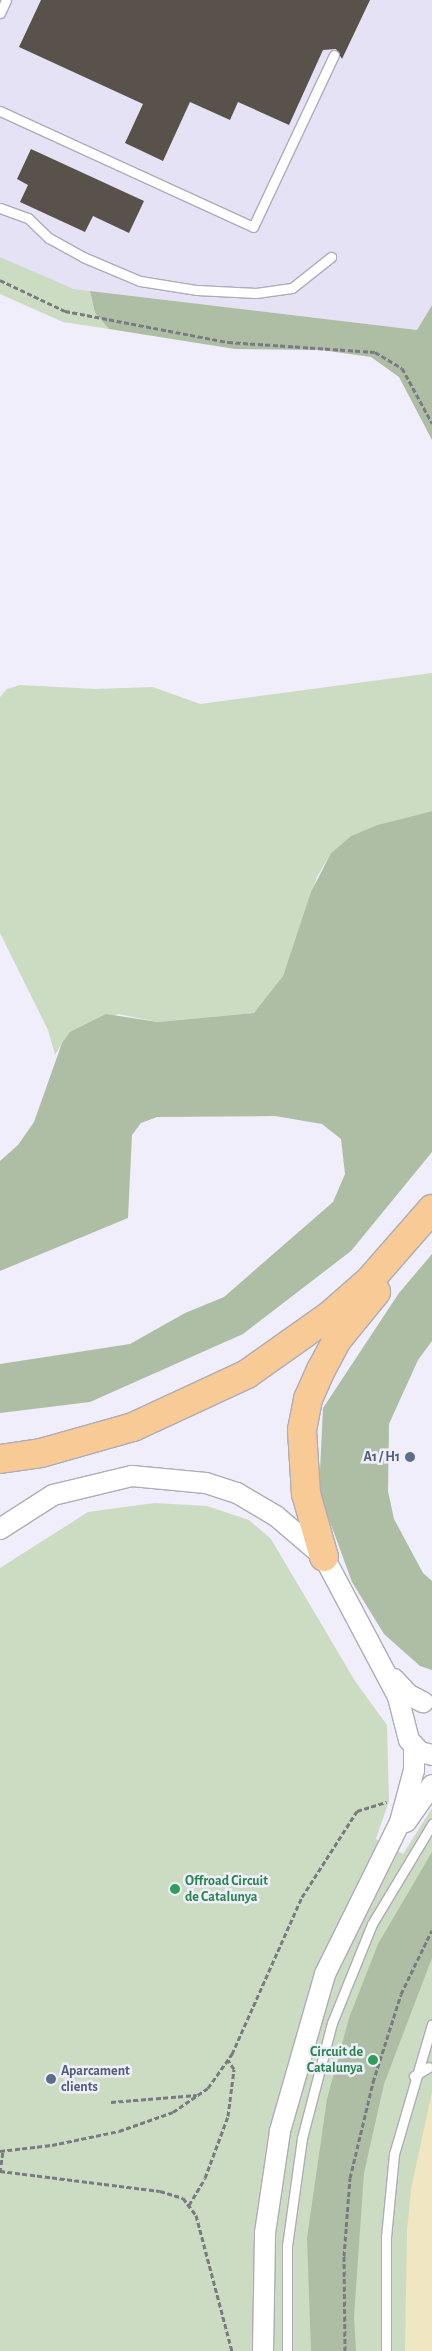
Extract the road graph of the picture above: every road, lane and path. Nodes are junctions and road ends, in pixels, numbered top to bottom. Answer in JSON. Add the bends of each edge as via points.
{"nodes":[{"id":1,"x":6,"y":0,"type":"edge"},
{"id":2,"x":0,"y":13,"type":"edge"},
{"id":3,"x":334,"y":56,"type":"dead end"},
{"id":4,"x":0,"y":111,"type":"edge"},
{"id":5,"x":0,"y":208,"type":"edge"},
{"id":6,"x":331,"y":257,"type":"dead end"},
{"id":7,"x":0,"y":280,"type":"edge"},
{"id":8,"x":432,"y":423,"type":"edge"},
{"id":9,"x":429,"y":1213,"type":"edge"},
{"id":10,"x":0,"y":1459,"type":"edge"},
{"id":11,"x":0,"y":1529,"type":"edge"},
{"id":12,"x":324,"y":1557,"type":"junction"},
{"id":13,"x":379,"y":1660,"type":"junction"},
{"id":14,"x":428,"y":1701,"type":"edge"},
{"id":15,"x":407,"y":1723,"type":"junction"},
{"id":16,"x":414,"y":1747,"type":"junction"},
{"id":17,"x":432,"y":1756,"type":"edge"},
{"id":18,"x":432,"y":1785,"type":"edge"},
{"id":19,"x":389,"y":1801,"type":"dead end"},
{"id":20,"x":432,"y":1824,"type":"edge"},
{"id":21,"x":393,"y":1840,"type":"junction"},
{"id":22,"x":432,"y":1930,"type":"edge"},
{"id":23,"x":432,"y":2024,"type":"edge"},
{"id":24,"x":228,"y":2060,"type":"junction"},
{"id":25,"x":429,"y":2067,"type":"dead end"},
{"id":26,"x":414,"y":2076,"type":"junction"},
{"id":27,"x":197,"y":2095,"type":"junction"},
{"id":28,"x":111,"y":2102,"type":"dead end"},
{"id":29,"x":2,"y":2151,"type":"edge"},
{"id":30,"x":0,"y":2171,"type":"edge"},
{"id":31,"x":189,"y":2206,"type":"junction"},
{"id":32,"x":232,"y":2351,"type":"edge"},
{"id":33,"x":263,"y":2351,"type":"edge"},
{"id":34,"x":287,"y":2351,"type":"edge"},
{"id":35,"x":345,"y":2351,"type":"edge"},
{"id":36,"x":386,"y":2351,"type":"edge"}],
"edges":[{"from":1,"to":2,"type":"lane"},
{"from":3,"to":4,"type":"lane","via":[[253,228]]},
{"from":5,"to":6,"type":"lane","via":[[28,218],[49,238],[83,257],[140,281],[197,290],[256,293],[292,288]]},
{"from":7,"to":8,"type":"path","via":[[75,312],[228,342],[375,352],[402,368]]},
{"from":9,"to":10,"type":"highway","via":[[370,1280],[329,1316],[247,1374],[202,1398],[133,1427],[41,1453]]},
{"from":9,"to":12,"type":"highway","via":[[403,1254],[337,1340],[308,1399],[302,1430],[302,1462],[311,1518]]},
{"from":11,"to":12,"type":"street","via":[[53,1496],[80,1486],[132,1476],[168,1477],[237,1493],[276,1516]]},
{"from":12,"to":13,"type":"street"},
{"from":13,"to":14,"type":"street","via":[[409,1695]]},
{"from":13,"to":15,"type":"street"},
{"from":14,"to":15,"type":"street","via":[[415,1707]]},
{"from":15,"to":16,"type":"street"},
{"from":16,"to":17,"type":"street"},
{"from":16,"to":21,"type":"street","via":[[411,1786]]},
{"from":18,"to":21,"type":"street"},
{"from":19,"to":24,"type":"path","via":[[357,1811],[302,1897]]},
{"from":20,"to":34,"type":"lane","via":[[372,1924],[332,2023],[301,2148],[287,2246]]},
{"from":21,"to":33,"type":"street","via":[[325,1974],[293,2075],[270,2182]]},
{"from":22,"to":35,"type":"path","via":[[401,1994],[372,2082],[350,2178],[344,2256]]},
{"from":23,"to":26,"type":"lane"},
{"from":24,"to":27,"type":"path","via":[[208,2088]]},
{"from":24,"to":31,"type":"path","via":[[234,2069],[228,2116],[205,2178]]},
{"from":25,"to":26,"type":"lane"},
{"from":26,"to":36,"type":"lane","via":[[390,2188],[386,2237]]},
{"from":27,"to":28,"type":"path"},
{"from":27,"to":29,"type":"path","via":[[173,2112],[119,2131]]},
{"from":29,"to":30,"type":"path"},
{"from":30,"to":31,"type":"path","via":[[160,2191],[184,2198]]},
{"from":31,"to":32,"type":"path","via":[[196,2215]]}]}
